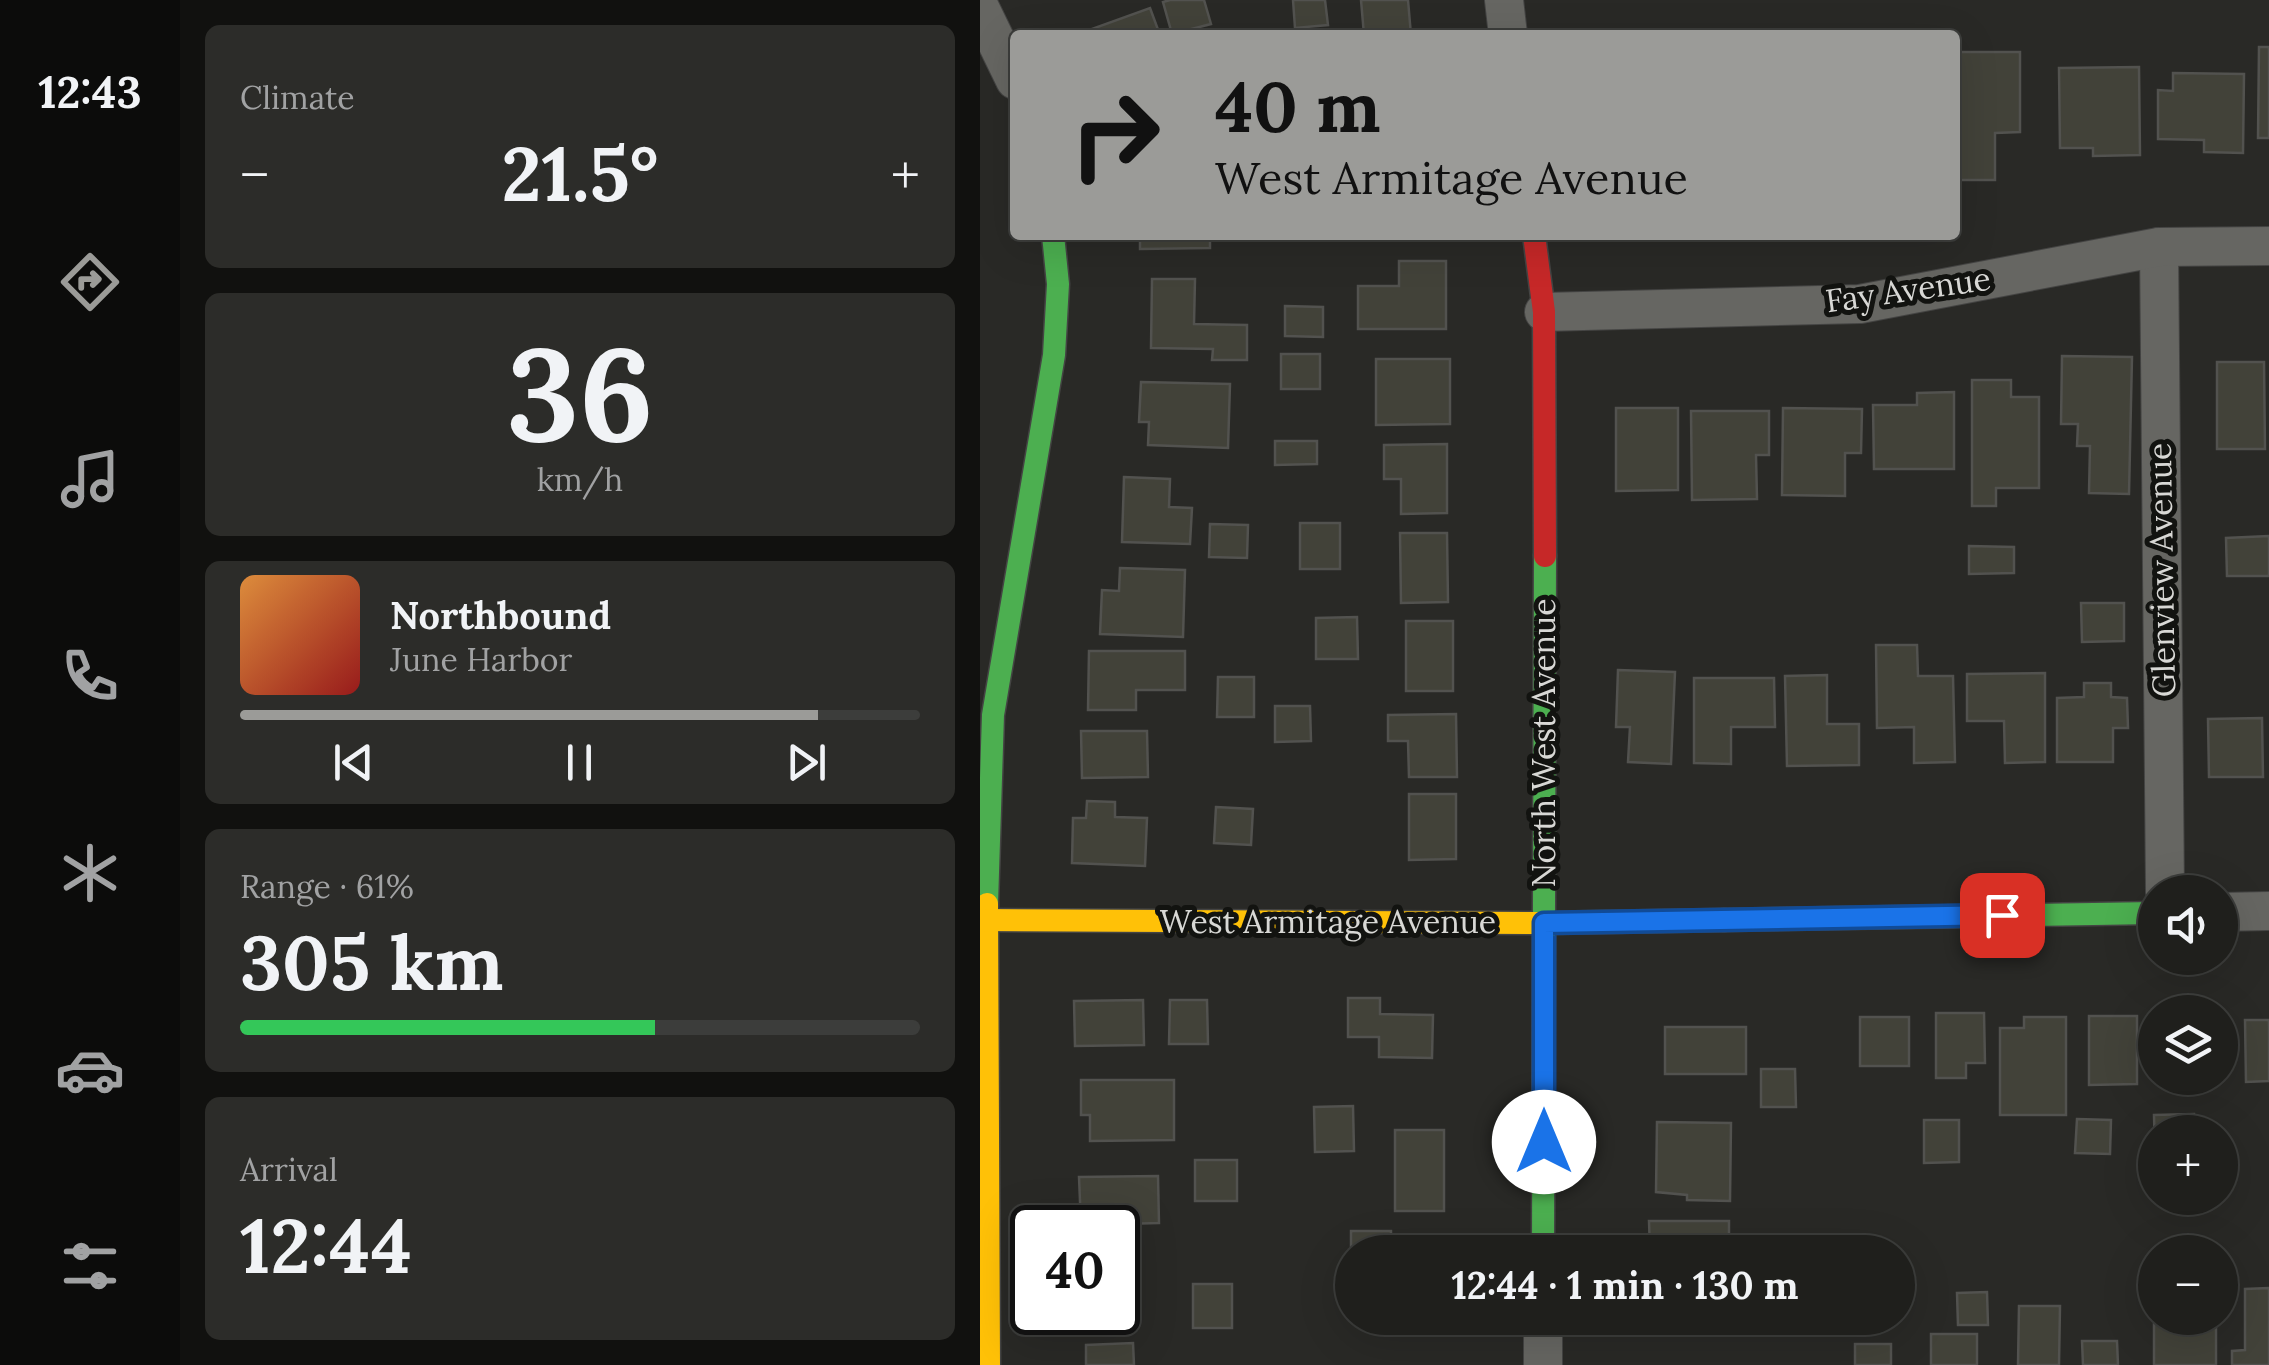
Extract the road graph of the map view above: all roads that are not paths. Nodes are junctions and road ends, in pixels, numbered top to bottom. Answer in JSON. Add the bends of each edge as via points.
{"nodes":[{"id":1,"x":1504,"y":0,"type":"edge"},
{"id":2,"x":980,"y":8,"type":"edge"},
{"id":3,"x":1507,"y":30,"type":"edge"},
{"id":4,"x":1010,"y":70,"type":"edge"},
{"id":5,"x":1054,"y":240,"type":"edge"},
{"id":6,"x":1535,"y":240,"type":"edge"},
{"id":7,"x":2269,"y":246,"type":"edge"},
{"id":8,"x":2159,"y":247,"type":"junction"},
{"id":9,"x":1544,"y":312,"type":"junction"},
{"id":10,"x":2165,"y":875,"type":"edge"},
{"id":11,"x":2138,"y":912,"type":"edge"},
{"id":12,"x":2238,"y":912,"type":"edge"},
{"id":13,"x":2269,"y":912,"type":"edge"},
{"id":14,"x":983,"y":920,"type":"edge"},
{"id":15,"x":1544,"y":923,"type":"junction"},
{"id":16,"x":1543,"y":1235,"type":"edge"},
{"id":17,"x":1543,"y":1335,"type":"edge"},
{"id":18,"x":989,"y":1365,"type":"edge"},
{"id":19,"x":1543,"y":1365,"type":"edge"}],
"edges":[{"from":1,"to":3,"type":"street"},
{"from":2,"to":4,"type":"street"},
{"from":5,"to":14,"type":"street","via":[[1054,355],[993,715]]},
{"from":6,"to":9,"type":"street","name":"North West Avenue"},
{"from":7,"to":8,"type":"street","name":"Fay Avenue"},
{"from":8,"to":9,"type":"street","name":"Fay Avenue","via":[[1860,304]]},
{"from":8,"to":10,"type":"street","name":"Glenview Avenue"},
{"from":9,"to":15,"type":"street","name":"North West Avenue"},
{"from":11,"to":15,"type":"street","name":"West Armitage Avenue"},
{"from":12,"to":13,"type":"street"},
{"from":14,"to":15,"type":"street","name":"West Armitage Avenue"},
{"from":14,"to":18,"type":"street"},
{"from":15,"to":16,"type":"street","name":"North West Avenue"},
{"from":17,"to":19,"type":"street"}]}
